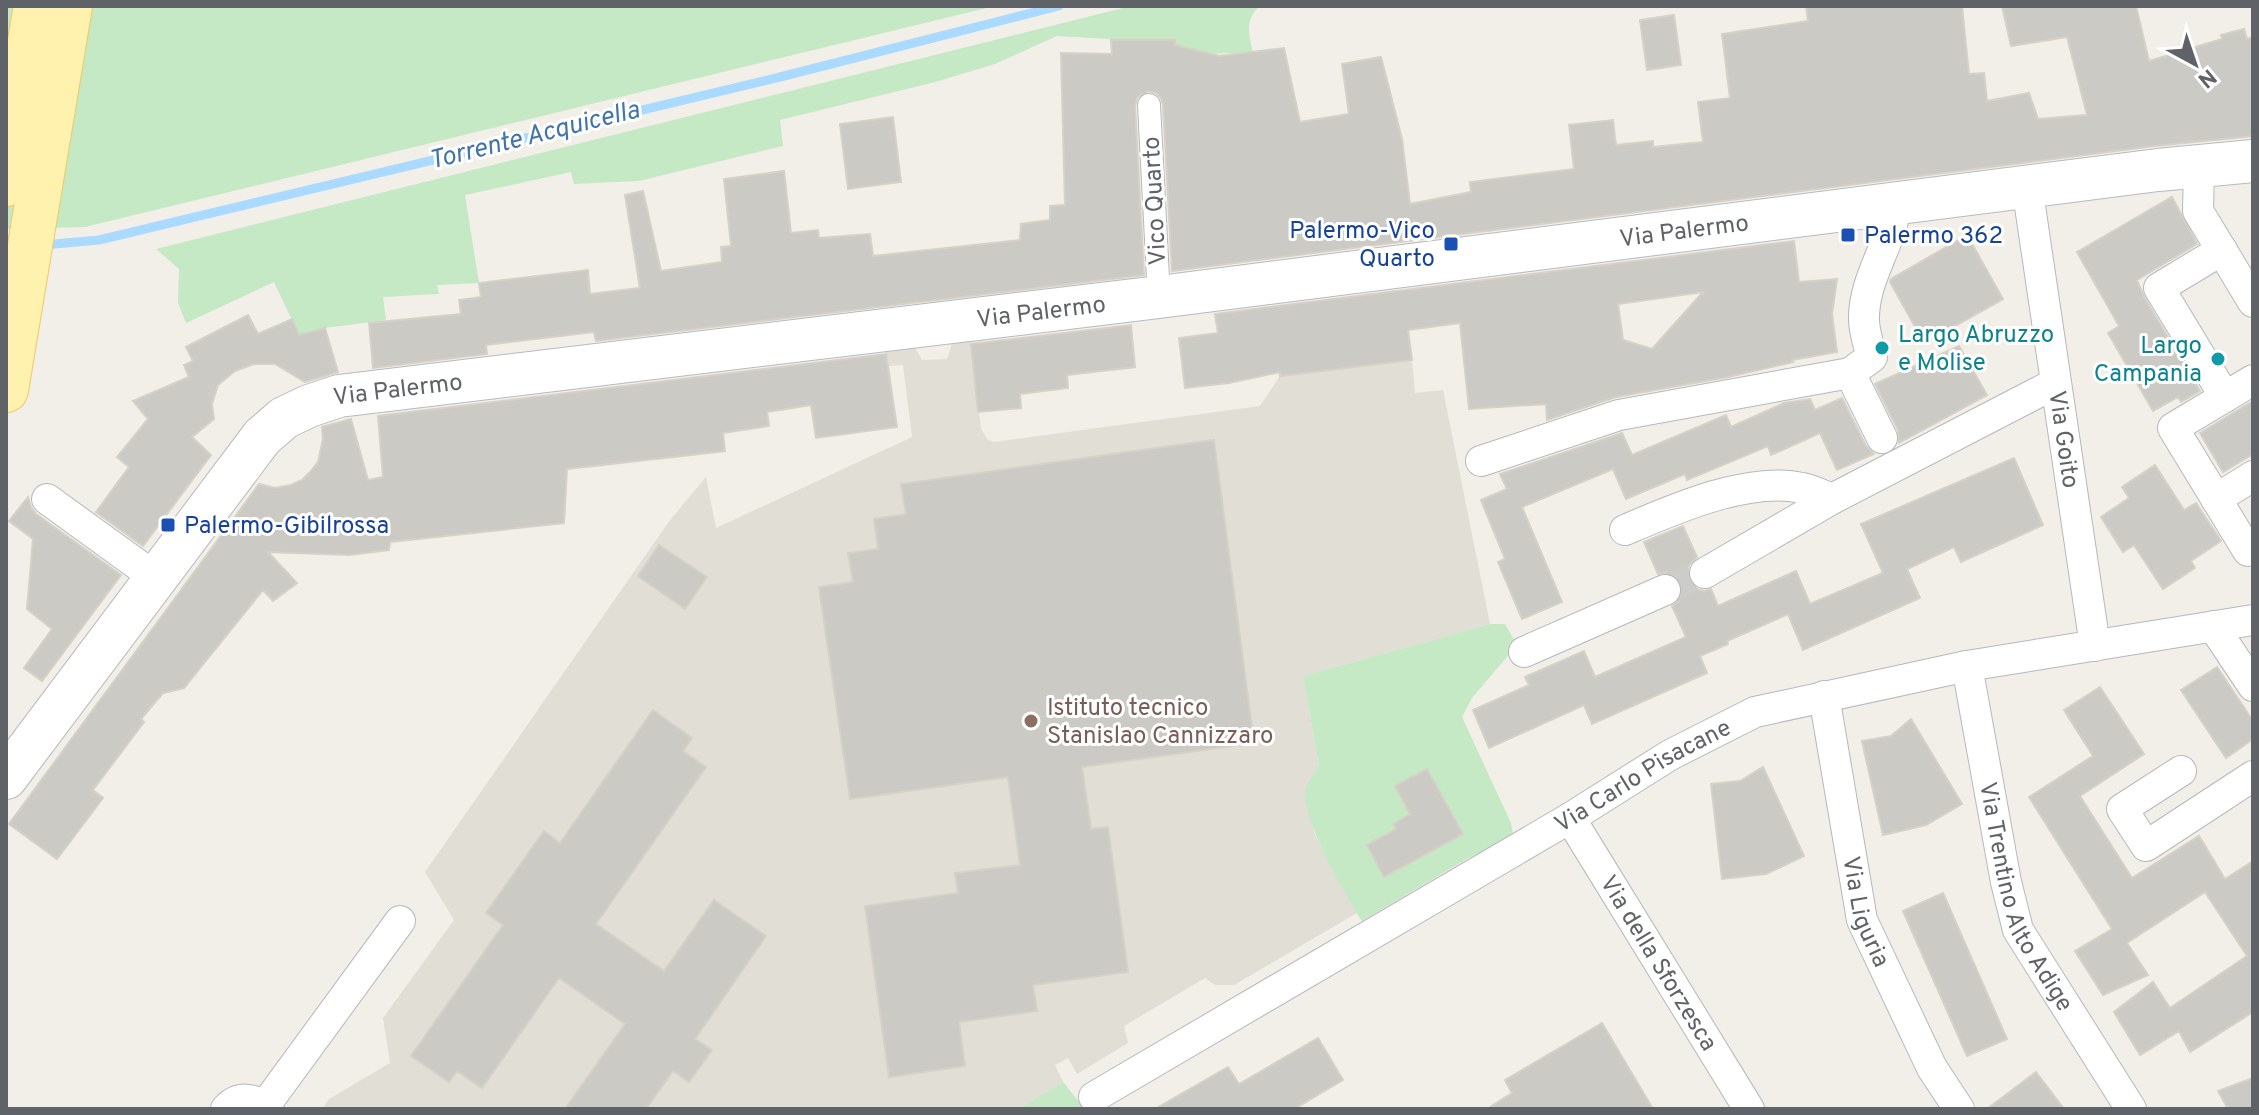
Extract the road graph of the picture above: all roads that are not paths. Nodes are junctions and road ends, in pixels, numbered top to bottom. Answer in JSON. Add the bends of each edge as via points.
{"nodes":[{"id":1,"x":36,"y":6,"type":"edge"},
{"id":2,"x":70,"y":6,"type":"edge"},
{"id":3,"x":1149,"y":105,"type":"dead end"},
{"id":4,"x":2253,"y":161,"type":"edge"},
{"id":5,"x":2199,"y":166,"type":"junction"},
{"id":6,"x":6,"y":184,"type":"edge"},
{"id":7,"x":2027,"y":186,"type":"junction"},
{"id":8,"x":1896,"y":203,"type":"junction"},
{"id":9,"x":2222,"y":250,"type":"junction"},
{"id":10,"x":1159,"y":297,"type":"junction"},
{"id":11,"x":2253,"y":302,"type":"edge"},
{"id":12,"x":1850,"y":373,"type":"junction"},
{"id":13,"x":2253,"y":380,"type":"edge"},
{"id":14,"x":2056,"y":383,"type":"junction"},
{"id":15,"x":6,"y":390,"type":"edge"},
{"id":16,"x":2225,"y":397,"type":"junction"},
{"id":17,"x":1882,"y":438,"type":"dead end"},
{"id":18,"x":1481,"y":461,"type":"dead end"},
{"id":19,"x":2253,"y":476,"type":"edge"},
{"id":20,"x":47,"y":499,"type":"dead end"},
{"id":21,"x":1832,"y":499,"type":"junction"},
{"id":22,"x":2216,"y":499,"type":"junction"},
{"id":23,"x":1625,"y":530,"type":"dead end"},
{"id":24,"x":2248,"y":551,"type":"dead end"},
{"id":25,"x":1705,"y":573,"type":"tunnel mouth"},
{"id":26,"x":156,"y":578,"type":"junction"},
{"id":27,"x":1665,"y":590,"type":"tunnel mouth"},
{"id":28,"x":2253,"y":620,"type":"edge"},
{"id":29,"x":2213,"y":626,"type":"junction"},
{"id":30,"x":2095,"y":646,"type":"junction"},
{"id":31,"x":1524,"y":652,"type":"dead end"},
{"id":32,"x":1967,"y":666,"type":"junction"},
{"id":33,"x":2253,"y":686,"type":"edge"},
{"id":34,"x":1824,"y":696,"type":"junction"},
{"id":35,"x":2181,"y":771,"type":"dead end"},
{"id":36,"x":2253,"y":776,"type":"edge"},
{"id":37,"x":6,"y":778,"type":"edge"},
{"id":38,"x":1570,"y":818,"type":"junction"},
{"id":39,"x":400,"y":921,"type":"dead end"},
{"id":40,"x":1094,"y":1097,"type":"dead end"},
{"id":41,"x":265,"y":1108,"type":"edge"},
{"id":42,"x":226,"y":1109,"type":"edge"},
{"id":43,"x":1749,"y":1109,"type":"edge"},
{"id":44,"x":1959,"y":1109,"type":"edge"},
{"id":45,"x":2131,"y":1109,"type":"edge"}],
"edges":[{"from":1,"to":6,"type":"main road"},
{"from":2,"to":15,"type":"main road"},
{"from":3,"to":10,"type":"street","name":"Vico Quarto"},
{"from":4,"to":5,"type":"main road","name":"Via Palermo"},
{"from":5,"to":7,"type":"main road","name":"Via Palermo"},
{"from":5,"to":9,"type":"street","via":[[2198,211]]},
{"from":7,"to":8,"type":"main road","name":"Via Palermo"},
{"from":7,"to":14,"type":"street","name":"Via Goito"},
{"from":8,"to":10,"type":"main road","name":"Via Palermo"},
{"from":8,"to":12,"type":"street","via":[[1864,320],[1872,357]]},
{"from":9,"to":11,"type":"street"},
{"from":9,"to":16,"type":"street","via":[[2159,288]]},
{"from":10,"to":26,"type":"main road","name":"Via Palermo","via":[[339,396],[284,418],[262,437]]},
{"from":12,"to":17,"type":"street"},
{"from":12,"to":18,"type":"street","via":[[1619,415]]},
{"from":13,"to":16,"type":"street"},
{"from":14,"to":21,"type":"street"},
{"from":14,"to":30,"type":"street","name":"Via Goito"},
{"from":16,"to":22,"type":"street","via":[[2173,428]]},
{"from":19,"to":22,"type":"street"},
{"from":20,"to":26,"type":"street"},
{"from":21,"to":23,"type":"street","via":[[1801,488],[1740,490],[1681,506]]},
{"from":21,"to":25,"type":"street"},
{"from":22,"to":24,"type":"street"},
{"from":26,"to":37,"type":"main road","name":"Via Palermo"},
{"from":27,"to":31,"type":"street"},
{"from":28,"to":29,"type":"street","name":"Via Carlo Pisacane"},
{"from":29,"to":30,"type":"street","name":"Via Carlo Pisacane"},
{"from":29,"to":33,"type":"street"},
{"from":30,"to":32,"type":"street","name":"Via Carlo Pisacane"},
{"from":32,"to":34,"type":"street","name":"Via Carlo Pisacane"},
{"from":32,"to":45,"type":"street","name":"Via Trentino Alto Adige","via":[[2018,930]]},
{"from":34,"to":38,"type":"street","name":"Via Carlo Pisacane","via":[[1755,712],[1670,755]]},
{"from":34,"to":44,"type":"street","name":"Via Liguria","via":[[1862,920],[1932,1068]]},
{"from":35,"to":36,"type":"street","via":[[2122,809],[2146,846]]},
{"from":38,"to":40,"type":"street","name":"Via Carlo Pisacane"},
{"from":38,"to":43,"type":"street","name":"Via della Sforzesca"},
{"from":39,"to":41,"type":"street"},
{"from":41,"to":42,"type":"street","via":[[246,1099]]}]}
